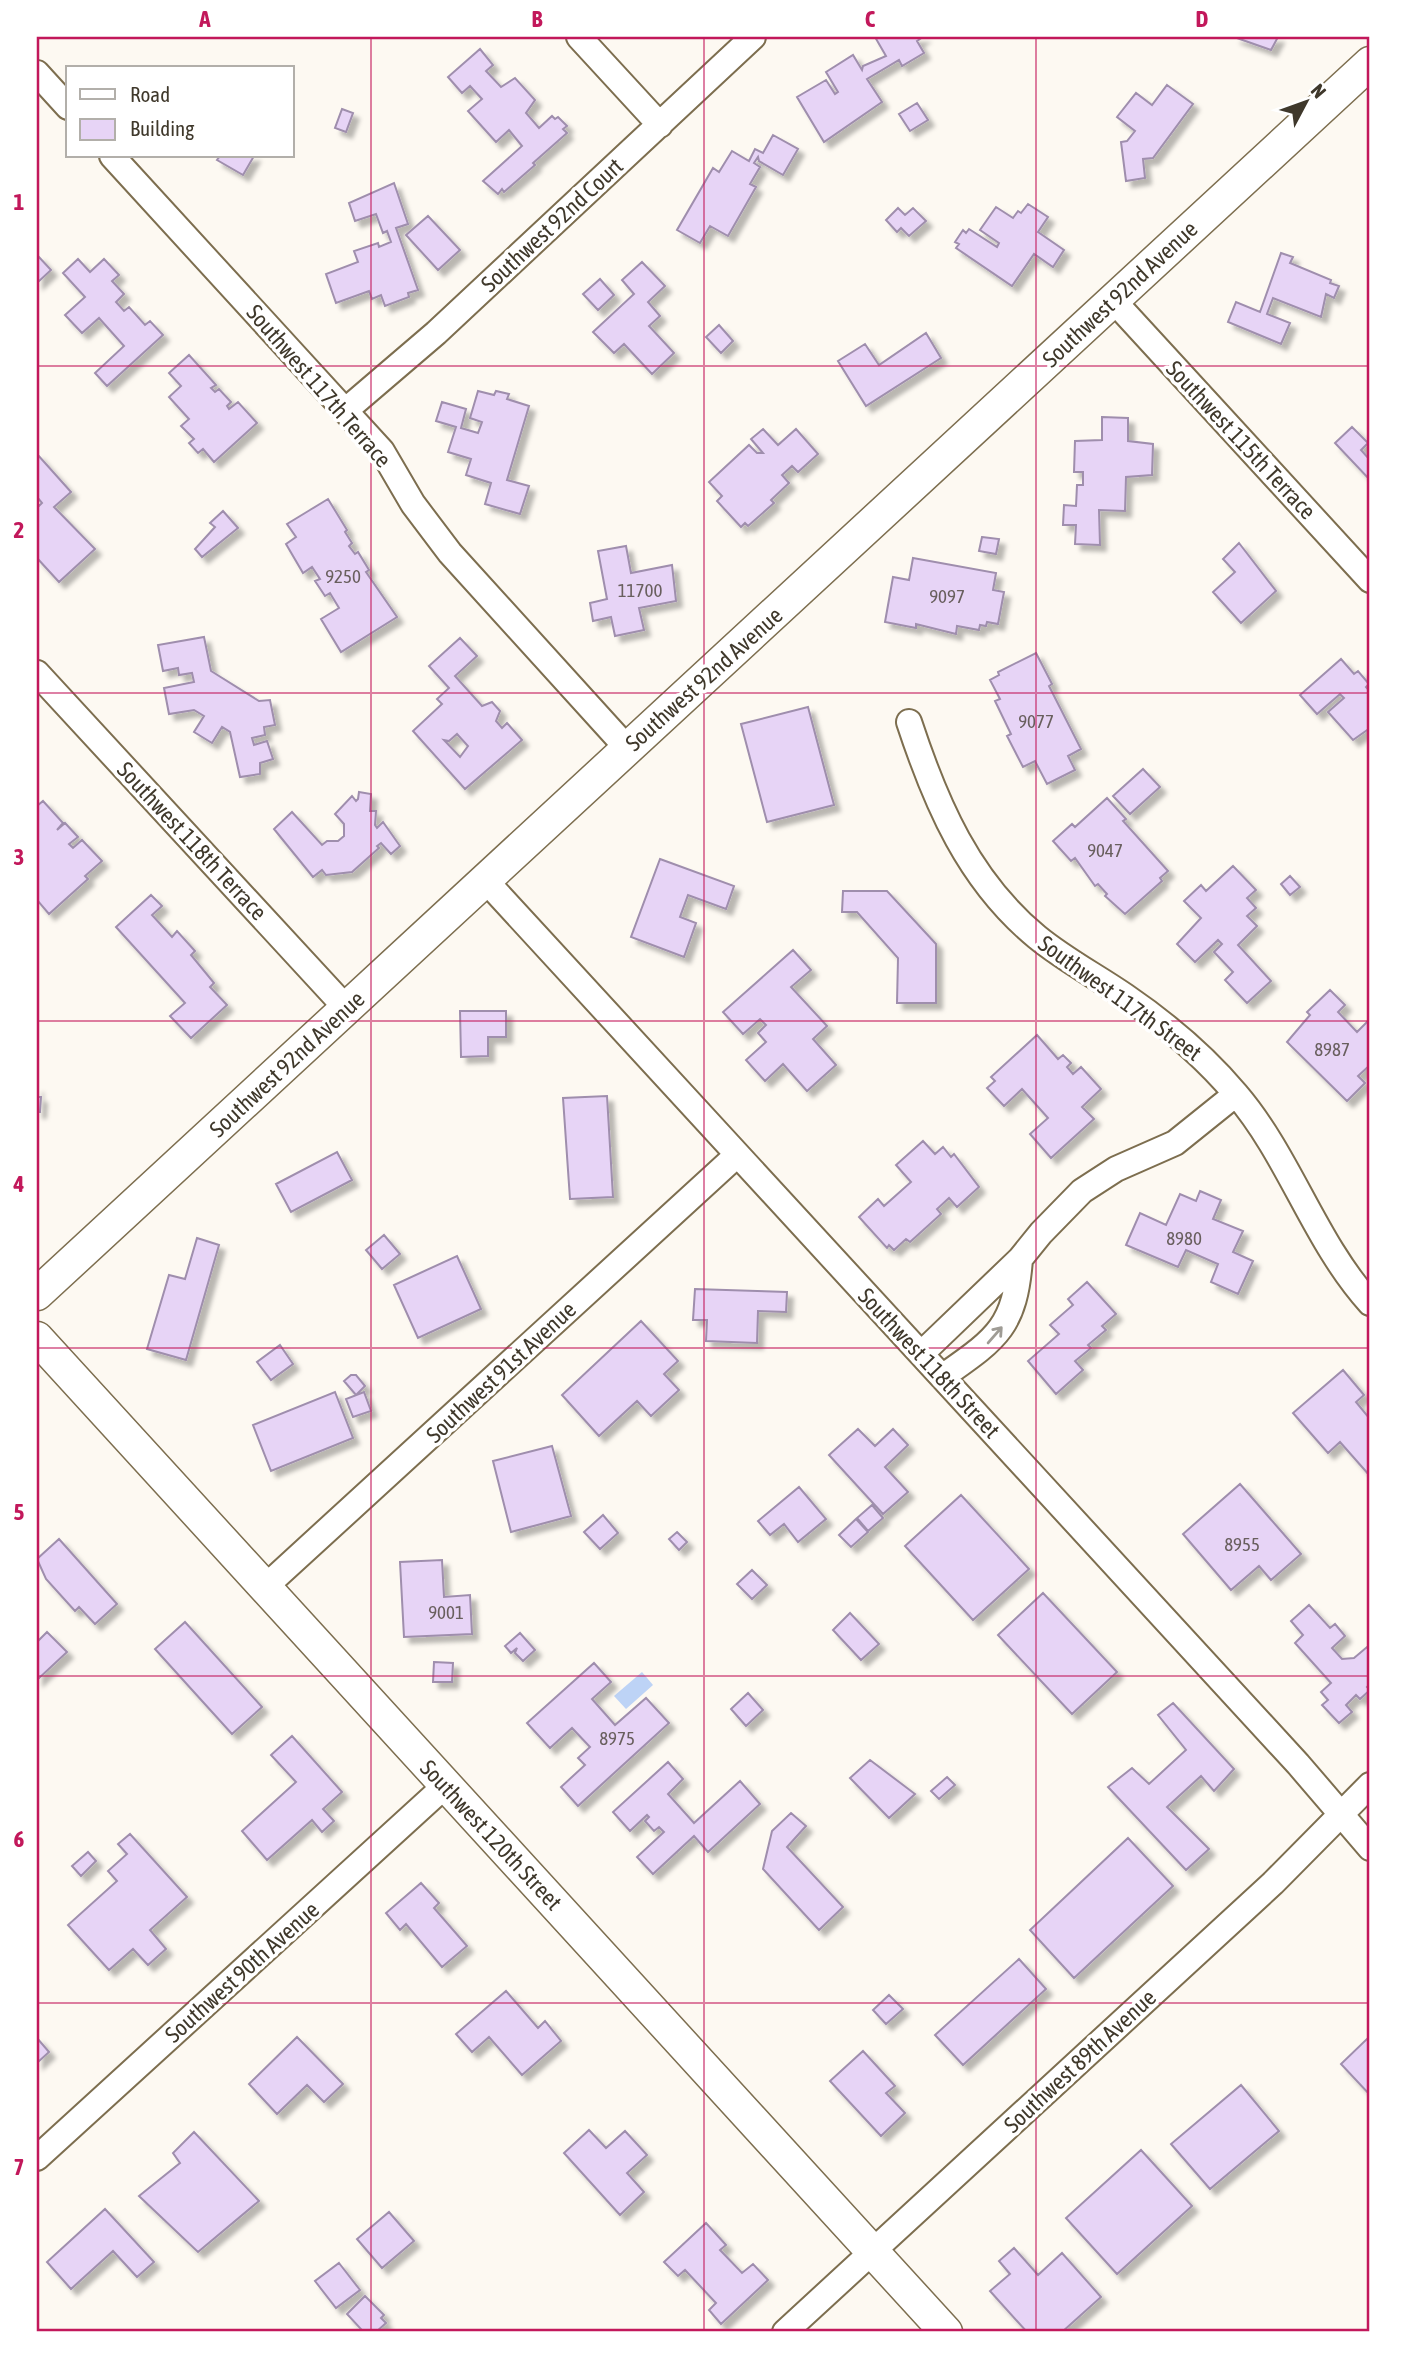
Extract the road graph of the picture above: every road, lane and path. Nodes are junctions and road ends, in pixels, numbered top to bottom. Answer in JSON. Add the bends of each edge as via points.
{"nodes":[{"id":1,"x":579,"y":37,"type":"edge"},
{"id":2,"x":753,"y":37,"type":"edge"},
{"id":3,"x":1370,"y":63,"type":"edge"},
{"id":4,"x":37,"y":73,"type":"edge"},
{"id":5,"x":66,"y":105,"type":"edge"},
{"id":6,"x":660,"y":125,"type":"junction"},
{"id":7,"x":114,"y":158,"type":"edge"},
{"id":8,"x":1113,"y":300,"type":"junction"},
{"id":9,"x":346,"y":410,"type":"junction"},
{"id":10,"x":1370,"y":580,"type":"edge"},
{"id":11,"x":37,"y":673,"type":"edge"},
{"id":12,"x":909,"y":722,"type":"dead end"},
{"id":13,"x":627,"y":748,"type":"junction"},
{"id":14,"x":485,"y":881,"type":"junction"},
{"id":15,"x":347,"y":1009,"type":"junction"},
{"id":16,"x":1236,"y":1094,"type":"junction"},
{"id":17,"x":737,"y":1155,"type":"junction"},
{"id":18,"x":1020,"y":1259,"type":"junction"},
{"id":19,"x":37,"y":1294,"type":"edge"},
{"id":20,"x":1370,"y":1303,"type":"edge"},
{"id":21,"x":37,"y":1338,"type":"edge"},
{"id":22,"x":921,"y":1354,"type":"junction"},
{"id":23,"x":942,"y":1377,"type":"junction"},
{"id":24,"x":264,"y":1588,"type":"junction"},
{"id":25,"x":1370,"y":1785,"type":"edge"},
{"id":26,"x":446,"y":1786,"type":"junction"},
{"id":27,"x":1341,"y":1814,"type":"junction"},
{"id":28,"x":1370,"y":1848,"type":"edge"},
{"id":29,"x":37,"y":2158,"type":"edge"},
{"id":30,"x":872,"y":2252,"type":"junction"},
{"id":31,"x":785,"y":2332,"type":"edge"},
{"id":32,"x":947,"y":2332,"type":"edge"}],
"edges":[{"from":1,"to":6,"type":"street"},
{"from":2,"to":6,"type":"street","name":"Southwest 92nd Court"},
{"from":3,"to":8,"type":"street","name":"Southwest 92nd Avenue"},
{"from":4,"to":5,"type":"street"},
{"from":6,"to":9,"type":"street","name":"Southwest 92nd Court"},
{"from":7,"to":9,"type":"street","name":"Southwest 117th Terrace"},
{"from":8,"to":10,"type":"street","name":"Southwest 115th Terrace"},
{"from":8,"to":13,"type":"street","name":"Southwest 92nd Avenue"},
{"from":9,"to":13,"type":"street","name":"Southwest 117th Terrace","via":[[382,451],[413,504],[450,553]]},
{"from":11,"to":15,"type":"street","name":"Southwest 118th Terrace"},
{"from":12,"to":16,"type":"street","name":"Southwest 117th Street","via":[[950,829],[989,888],[1035,936],[1125,996],[1204,1059]]},
{"from":13,"to":14,"type":"street","name":"Southwest 92nd Avenue"},
{"from":14,"to":15,"type":"street","name":"Southwest 92nd Avenue"},
{"from":14,"to":17,"type":"street","name":"Southwest 118th Street"},
{"from":15,"to":19,"type":"street","name":"Southwest 92nd Avenue"},
{"from":16,"to":18,"type":"street","via":[[1175,1143],[1116,1169],[1082,1191]]},
{"from":16,"to":20,"type":"street","name":"Southwest 117th Street","via":[[1265,1134],[1342,1267]]},
{"from":17,"to":22,"type":"street","name":"Southwest 118th Street"},
{"from":17,"to":24,"type":"street","name":"Southwest 91st Avenue"},
{"from":18,"to":22,"type":"street"},
{"from":23,"to":18,"type":"street","one_way":true,"via":[[993,1339],[1004,1325],[1018,1292]]},
{"from":21,"to":24,"type":"street","name":"Southwest 120th Street"},
{"from":22,"to":23,"type":"street","name":"Southwest 118th Street"},
{"from":23,"to":27,"type":"street","name":"Southwest 118th Street"},
{"from":24,"to":26,"type":"street","name":"Southwest 120th Street"},
{"from":25,"to":27,"type":"street","name":"Southwest 89th Avenue"},
{"from":26,"to":29,"type":"street","name":"Southwest 90th Avenue"},
{"from":26,"to":30,"type":"street","name":"Southwest 120th Street"},
{"from":27,"to":28,"type":"street","name":"Southwest 118th Street"},
{"from":27,"to":30,"type":"street","name":"Southwest 89th Avenue"},
{"from":30,"to":31,"type":"street","name":"Southwest 89th Avenue"},
{"from":30,"to":32,"type":"street","name":"Southwest 120th Street"}]}
